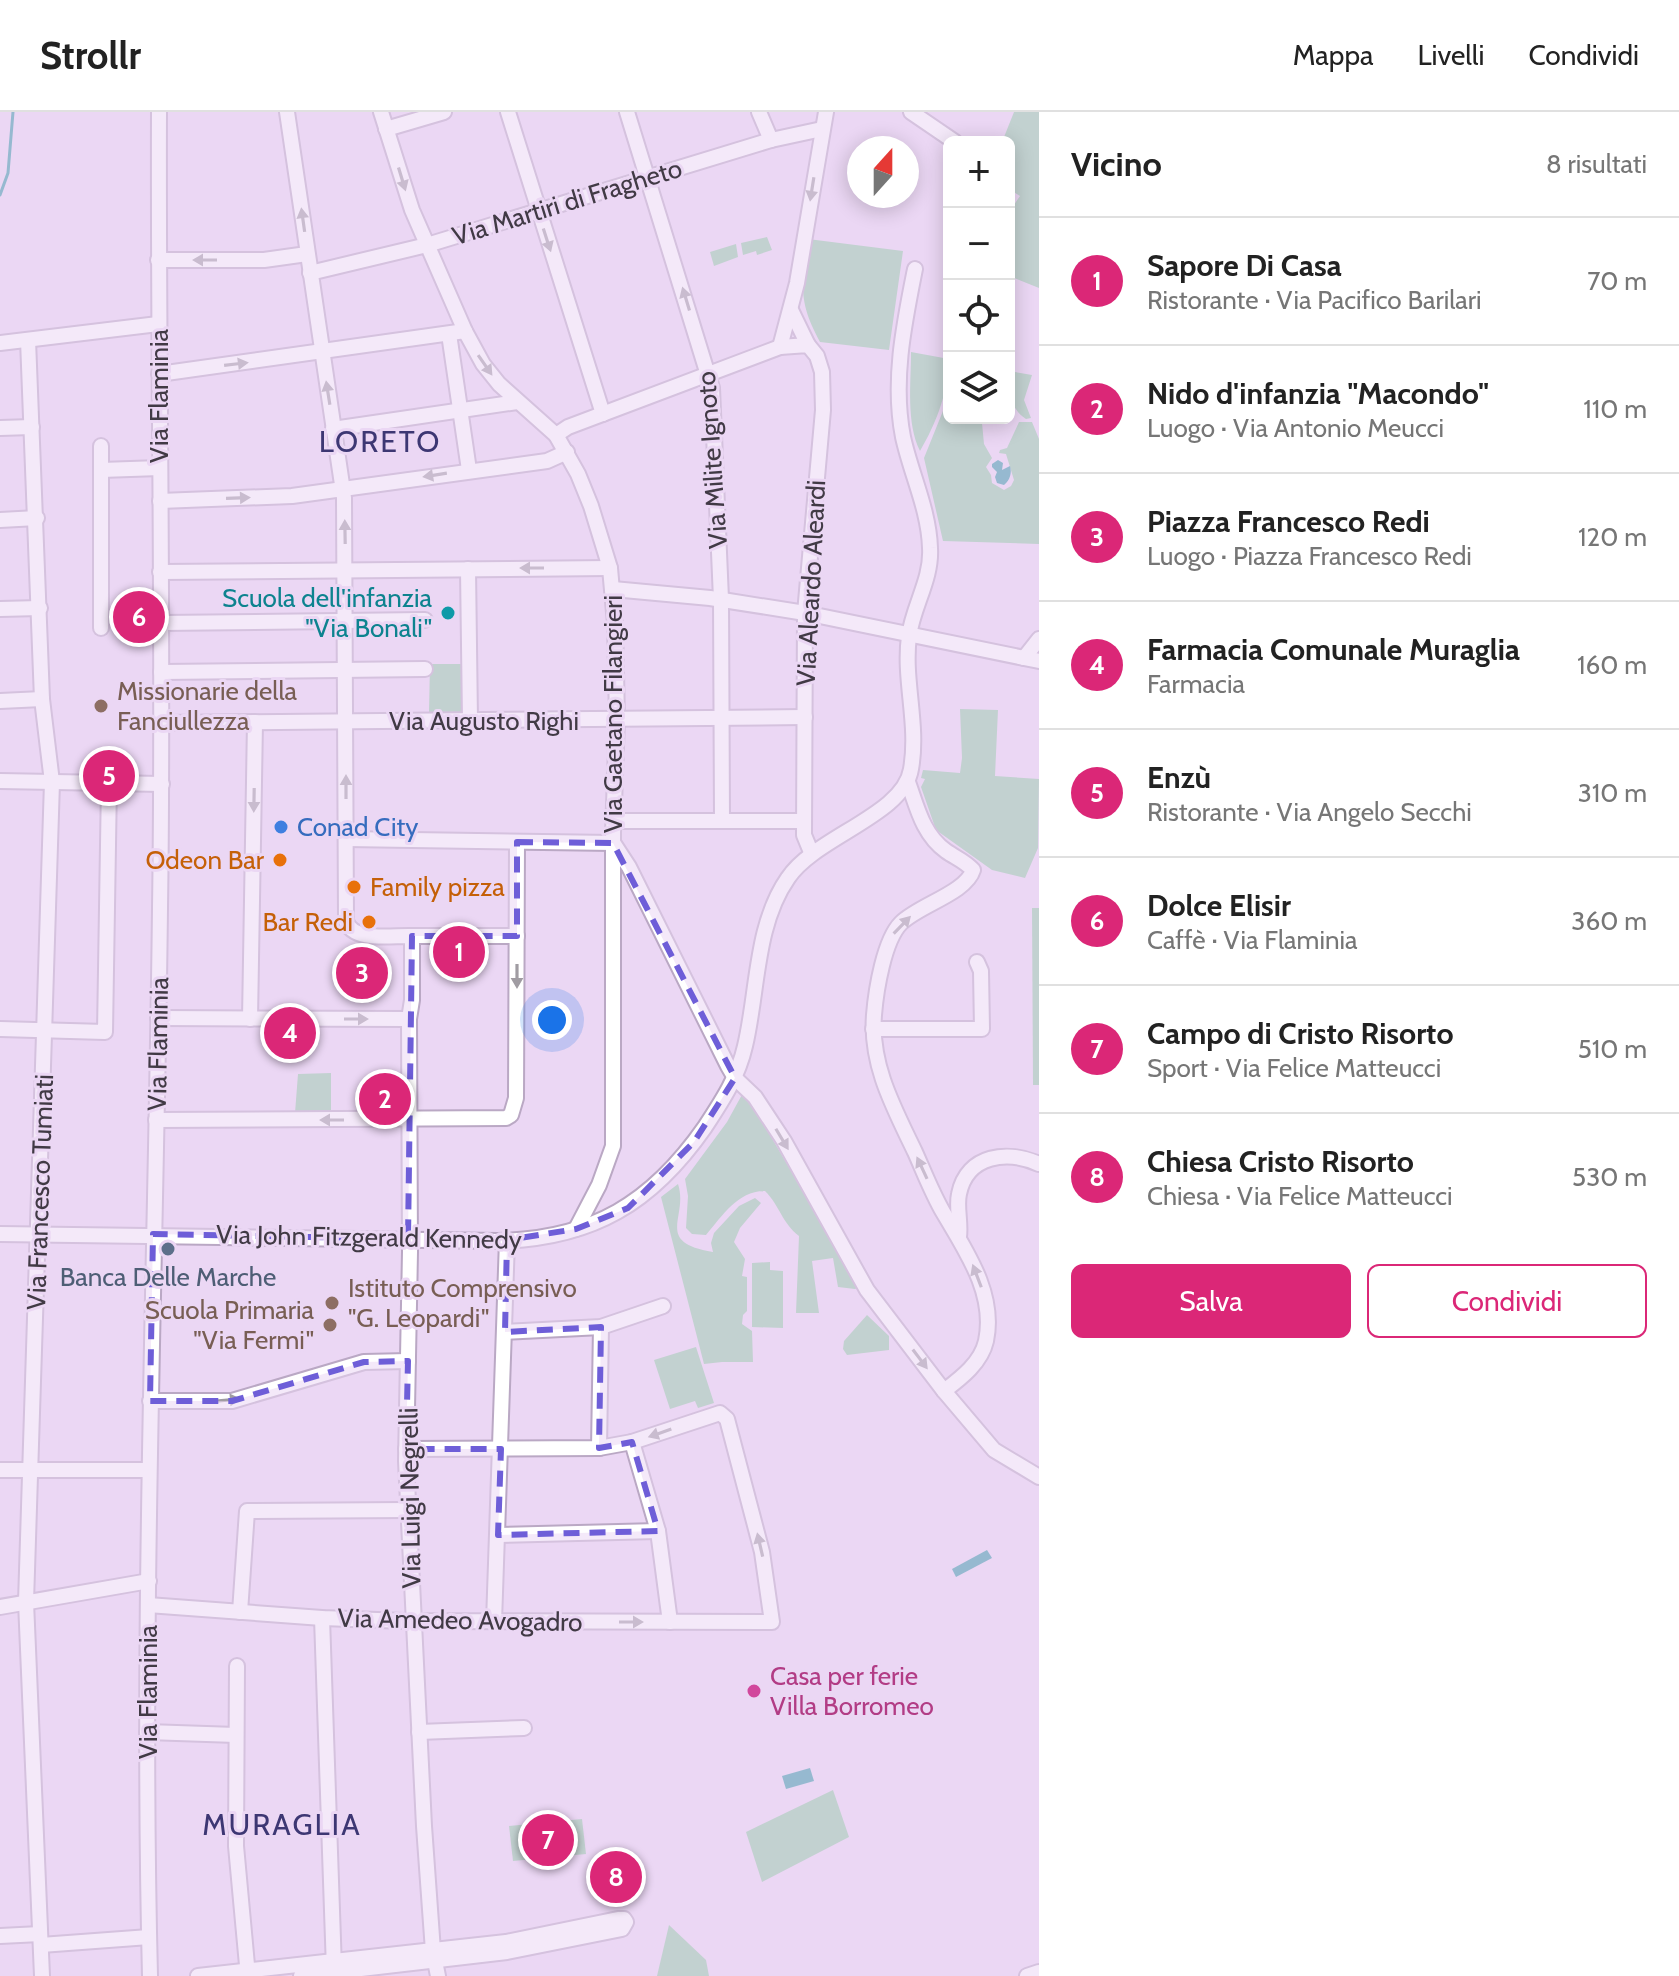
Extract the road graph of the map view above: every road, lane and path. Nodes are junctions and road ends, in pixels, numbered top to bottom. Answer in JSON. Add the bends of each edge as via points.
{"nodes":[{"id":1,"x":159,"y":112,"type":"edge"},
{"id":2,"x":287,"y":112,"type":"edge"},
{"id":3,"x":381,"y":112,"type":"edge"},
{"id":4,"x":444,"y":112,"type":"edge"},
{"id":5,"x":508,"y":112,"type":"edge"},
{"id":6,"x":627,"y":112,"type":"edge"},
{"id":7,"x":759,"y":112,"type":"edge"},
{"id":8,"x":826,"y":112,"type":"edge"},
{"id":9,"x":911,"y":112,"type":"edge"},
{"id":10,"x":386,"y":129,"type":"junction"},
{"id":11,"x":822,"y":129,"type":"junction"},
{"id":12,"x":946,"y":136,"type":"edge"},
{"id":13,"x":771,"y":140,"type":"junction"},
{"id":14,"x":647,"y":177,"type":"junction"},
{"id":15,"x":538,"y":211,"type":"junction"},
{"id":16,"x":427,"y":245,"type":"junction"},
{"id":17,"x":307,"y":254,"type":"junction"},
{"id":18,"x":158,"y":260,"type":"junction"},
{"id":19,"x":915,"y":269,"type":"dead end"},
{"id":20,"x":310,"y":273,"type":"junction"},
{"id":21,"x":791,"y":310,"type":"junction"},
{"id":22,"x":158,"y":324,"type":"junction"},
{"id":23,"x":465,"y":331,"type":"junction"},
{"id":24,"x":449,"y":334,"type":"junction"},
{"id":25,"x":28,"y":340,"type":"junction"},
{"id":26,"x":0,"y":343,"type":"edge"},
{"id":27,"x":808,"y":345,"type":"junction"},
{"id":28,"x":780,"y":347,"type":"junction"},
{"id":29,"x":322,"y":353,"type":"junction"},
{"id":30,"x":159,"y":374,"type":"junction"},
{"id":31,"x":709,"y":374,"type":"junction"},
{"id":32,"x":517,"y":402,"type":"junction"},
{"id":33,"x":460,"y":411,"type":"junction"},
{"id":34,"x":603,"y":414,"type":"junction"},
{"id":35,"x":32,"y":427,"type":"junction"},
{"id":36,"x":0,"y":428,"type":"edge"},
{"id":37,"x":333,"y":429,"type":"junction"},
{"id":38,"x":556,"y":435,"type":"junction"},
{"id":39,"x":101,"y":446,"type":"dead end"},
{"id":40,"x":567,"y":452,"type":"junction"},
{"id":41,"x":921,"y":452,"type":"dead end"},
{"id":42,"x":911,"y":465,"type":"junction"},
{"id":43,"x":160,"y":468,"type":"junction"},
{"id":44,"x":101,"y":470,"type":"junction"},
{"id":45,"x":469,"y":470,"type":"junction"},
{"id":46,"x":343,"y":489,"type":"junction"},
{"id":47,"x":160,"y":501,"type":"junction"},
{"id":48,"x":37,"y":518,"type":"junction"},
{"id":49,"x":0,"y":520,"type":"edge"},
{"id":50,"x":610,"y":568,"type":"junction"},
{"id":51,"x":468,"y":569,"type":"junction"},
{"id":52,"x":345,"y":571,"type":"junction"},
{"id":53,"x":160,"y":572,"type":"junction"},
{"id":54,"x":613,"y":589,"type":"junction"},
{"id":55,"x":721,"y":599,"type":"junction"},
{"id":56,"x":40,"y":608,"type":"junction"},
{"id":57,"x":0,"y":609,"type":"edge"},
{"id":58,"x":805,"y":613,"type":"junction"},
{"id":59,"x":425,"y":620,"type":"dead end"},
{"id":60,"x":346,"y":621,"type":"junction"},
{"id":61,"x":161,"y":623,"type":"junction"},
{"id":62,"x":101,"y":628,"type":"dead end"},
{"id":63,"x":909,"y":635,"type":"junction"},
{"id":64,"x":1039,"y":639,"type":"edge"},
{"id":65,"x":1031,"y":660,"type":"edge"},
{"id":66,"x":425,"y":669,"type":"dead end"},
{"id":67,"x":346,"y":670,"type":"junction"},
{"id":68,"x":161,"y":672,"type":"junction"},
{"id":69,"x":42,"y":699,"type":"junction"},
{"id":70,"x":0,"y":701,"type":"edge"},
{"id":71,"x":805,"y":717,"type":"junction"},
{"id":72,"x":617,"y":719,"type":"junction"},
{"id":73,"x":722,"y":719,"type":"junction"},
{"id":74,"x":470,"y":721,"type":"junction"},
{"id":75,"x":255,"y":722,"type":"junction"},
{"id":76,"x":346,"y":722,"type":"junction"},
{"id":77,"x":162,"y":723,"type":"junction"},
{"id":78,"x":0,"y":781,"type":"edge"},
{"id":79,"x":52,"y":782,"type":"junction"},
{"id":80,"x":908,"y":782,"type":"junction"},
{"id":81,"x":109,"y":783,"type":"junction"},
{"id":82,"x":162,"y":784,"type":"junction"},
{"id":83,"x":896,"y":795,"type":"junction"},
{"id":84,"x":919,"y":814,"type":"junction"},
{"id":85,"x":722,"y":820,"type":"junction"},
{"id":86,"x":614,"y":821,"type":"junction"},
{"id":87,"x":804,"y":821,"type":"junction"},
{"id":88,"x":346,"y":839,"type":"junction"},
{"id":89,"x":517,"y":842,"type":"junction"},
{"id":90,"x":613,"y":843,"type":"junction"},
{"id":91,"x":811,"y":852,"type":"junction"},
{"id":92,"x":412,"y":936,"type":"junction"},
{"id":93,"x":517,"y":936,"type":"junction"},
{"id":94,"x":977,"y":962,"type":"dead end"},
{"id":95,"x":158,"y":1018,"type":"junction"},
{"id":96,"x":250,"y":1019,"type":"junction"},
{"id":97,"x":409,"y":1019,"type":"junction"},
{"id":98,"x":0,"y":1029,"type":"edge"},
{"id":99,"x":873,"y":1029,"type":"junction"},
{"id":100,"x":46,"y":1030,"type":"junction"},
{"id":101,"x":735,"y":1078,"type":"junction"},
{"id":102,"x":410,"y":1118,"type":"junction"},
{"id":103,"x":156,"y":1120,"type":"junction"},
{"id":104,"x":1039,"y":1164,"type":"edge"},
{"id":105,"x":576,"y":1229,"type":"junction"},
{"id":106,"x":0,"y":1234,"type":"edge"},
{"id":107,"x":39,"y":1234,"type":"junction"},
{"id":108,"x":153,"y":1234,"type":"junction"},
{"id":109,"x":959,"y":1237,"type":"junction"},
{"id":110,"x":409,"y":1239,"type":"junction"},
{"id":111,"x":507,"y":1240,"type":"junction"},
{"id":112,"x":663,"y":1306,"type":"dead end"},
{"id":113,"x":601,"y":1327,"type":"junction"},
{"id":114,"x":505,"y":1332,"type":"junction"},
{"id":115,"x":408,"y":1361,"type":"junction"},
{"id":116,"x":944,"y":1391,"type":"junction"},
{"id":117,"x":150,"y":1401,"type":"junction"},
{"id":118,"x":632,"y":1442,"type":"junction"},
{"id":119,"x":599,"y":1448,"type":"junction"},
{"id":120,"x":406,"y":1449,"type":"junction"},
{"id":121,"x":502,"y":1449,"type":"junction"},
{"id":122,"x":0,"y":1470,"type":"edge"},
{"id":123,"x":30,"y":1470,"type":"junction"},
{"id":124,"x":149,"y":1470,"type":"junction"},
{"id":125,"x":1039,"y":1477,"type":"edge"},
{"id":126,"x":408,"y":1510,"type":"junction"},
{"id":127,"x":658,"y":1531,"type":"junction"},
{"id":128,"x":498,"y":1535,"type":"junction"},
{"id":129,"x":149,"y":1581,"type":"junction"},
{"id":130,"x":26,"y":1602,"type":"junction"},
{"id":131,"x":148,"y":1605,"type":"junction"},
{"id":132,"x":0,"y":1607,"type":"edge"},
{"id":133,"x":240,"y":1612,"type":"junction"},
{"id":134,"x":322,"y":1618,"type":"junction"},
{"id":135,"x":413,"y":1621,"type":"junction"},
{"id":136,"x":494,"y":1622,"type":"junction"},
{"id":137,"x":670,"y":1622,"type":"junction"},
{"id":138,"x":237,"y":1666,"type":"dead end"},
{"id":139,"x":524,"y":1728,"type":"dead end"},
{"id":140,"x":147,"y":1732,"type":"junction"},
{"id":141,"x":419,"y":1732,"type":"junction"},
{"id":142,"x":236,"y":1735,"type":"junction"},
{"id":143,"x":620,"y":1924,"type":"dead end"},
{"id":144,"x":0,"y":1936,"type":"edge"},
{"id":145,"x":149,"y":1937,"type":"junction"},
{"id":146,"x":41,"y":1939,"type":"junction"},
{"id":147,"x":436,"y":1963,"type":"edge"},
{"id":148,"x":334,"y":1968,"type":"junction"},
{"id":149,"x":1039,"y":1972,"type":"edge"},
{"id":150,"x":247,"y":1973,"type":"edge"},
{"id":151,"x":42,"y":1976,"type":"edge"},
{"id":152,"x":150,"y":1976,"type":"edge"},
{"id":153,"x":198,"y":1976,"type":"edge"},
{"id":154,"x":301,"y":1976,"type":"edge"},
{"id":155,"x":1027,"y":1976,"type":"edge"}],
"edges":[{"from":1,"to":18,"type":"street","name":"Via Flaminia"},
{"from":17,"to":2,"type":"street","one_way":true},
{"from":3,"to":10,"type":"street","name":"Via Gaetano Filangieri"},
{"from":4,"to":10,"type":"street"},
{"from":5,"to":15,"type":"street"},
{"from":6,"to":14,"type":"street","name":"Via Milite Ignoto"},
{"from":7,"to":13,"type":"street"},
{"from":8,"to":11,"type":"street"},
{"from":9,"to":12,"type":"street"},
{"from":10,"to":16,"type":"street","name":"Via Gaetano Filangieri","one_way":true},
{"from":11,"to":13,"type":"street","name":"Via Martiri di Fragheto"},
{"from":11,"to":21,"type":"street","one_way":true},
{"from":13,"to":14,"type":"street","name":"Via Martiri di Fragheto"},
{"from":14,"to":15,"type":"street","name":"Via Martiri di Fragheto"},
{"from":31,"to":14,"type":"street","name":"Via Milite Ignoto","one_way":true},
{"from":15,"to":16,"type":"street","name":"Via Martiri di Fragheto"},
{"from":15,"to":34,"type":"street","one_way":true},
{"from":16,"to":20,"type":"street","name":"Via Martiri di Fragheto"},
{"from":16,"to":23,"type":"street","name":"Via Gaetano Filangieri"},
{"from":17,"to":18,"type":"street","one_way":true,"via":[[264,260]]},
{"from":17,"to":20,"type":"street"},
{"from":18,"to":22,"type":"street","name":"Via Flaminia"},
{"from":19,"to":42,"type":"street","via":[[898,401]]},
{"from":20,"to":29,"type":"street"},
{"from":21,"to":27,"type":"street","name":"Via Aleardo Aleardi"},
{"from":21,"to":28,"type":"street"},
{"from":22,"to":25,"type":"street"},
{"from":22,"to":30,"type":"street","name":"Via Flaminia"},
{"from":23,"to":24,"type":"street"},
{"from":23,"to":32,"type":"street","name":"Via Gaetano Filangieri","one_way":true,"via":[[483,364]]},
{"from":24,"to":29,"type":"street"},
{"from":24,"to":33,"type":"street"},
{"from":25,"to":26,"type":"street"},
{"from":25,"to":35,"type":"street","name":"Via Francesco Tumiati"},
{"from":27,"to":28,"type":"street"},
{"from":27,"to":58,"type":"street","name":"Via Aleardo Aleardi","via":[[822,372],[823,410]]},
{"from":28,"to":31,"type":"street"},
{"from":30,"to":29,"type":"street","one_way":true},
{"from":37,"to":29,"type":"street","one_way":true},
{"from":30,"to":43,"type":"street","name":"Via Flaminia"},
{"from":31,"to":34,"type":"street"},
{"from":31,"to":55,"type":"street","name":"Via Milite Ignoto"},
{"from":32,"to":33,"type":"street"},
{"from":32,"to":38,"type":"street","name":"Via Gaetano Filangieri"},
{"from":33,"to":37,"type":"street"},
{"from":33,"to":45,"type":"street"},
{"from":34,"to":38,"type":"street"},
{"from":35,"to":36,"type":"street"},
{"from":35,"to":48,"type":"street","name":"Via Francesco Tumiati"},
{"from":37,"to":46,"type":"street"},
{"from":38,"to":40,"type":"street","name":"Via Gaetano Filangieri"},
{"from":39,"to":44,"type":"street"},
{"from":40,"to":45,"type":"street","via":[[547,461]]},
{"from":40,"to":50,"type":"street","name":"Via Gaetano Filangieri"},
{"from":41,"to":42,"type":"street"},
{"from":42,"to":63,"type":"street","via":[[931,551]]},
{"from":43,"to":44,"type":"street"},
{"from":43,"to":47,"type":"street","name":"Via Flaminia"},
{"from":44,"to":62,"type":"street"},
{"from":45,"to":46,"type":"street","one_way":true},
{"from":47,"to":46,"type":"street","one_way":true},
{"from":52,"to":46,"type":"street","one_way":true},
{"from":47,"to":53,"type":"street","name":"Via Flaminia"},
{"from":48,"to":49,"type":"street"},
{"from":48,"to":56,"type":"street","name":"Via Francesco Tumiati"},
{"from":50,"to":51,"type":"street","one_way":true},
{"from":50,"to":54,"type":"street","name":"Via Gaetano Filangieri"},
{"from":51,"to":52,"type":"street"},
{"from":51,"to":74,"type":"street"},
{"from":52,"to":53,"type":"street"},
{"from":52,"to":60,"type":"street"},
{"from":53,"to":61,"type":"street","name":"Via Flaminia"},
{"from":54,"to":55,"type":"street"},
{"from":54,"to":72,"type":"street","name":"Via Gaetano Filangieri"},
{"from":55,"to":58,"type":"street"},
{"from":55,"to":73,"type":"street","name":"Via Milite Ignoto"},
{"from":56,"to":57,"type":"street"},
{"from":56,"to":69,"type":"street","name":"Via Francesco Tumiati"},
{"from":58,"to":63,"type":"street"},
{"from":58,"to":71,"type":"street","name":"Via Aleardo Aleardi"},
{"from":59,"to":60,"type":"street"},
{"from":60,"to":61,"type":"street"},
{"from":60,"to":67,"type":"street"},
{"from":61,"to":68,"type":"street","name":"Via Flaminia"},
{"from":63,"to":65,"type":"street"},
{"from":63,"to":80,"type":"street","via":[[914,739]]},
{"from":64,"to":65,"type":"street"},
{"from":66,"to":67,"type":"street"},
{"from":67,"to":68,"type":"street"},
{"from":67,"to":76,"type":"street"},
{"from":68,"to":77,"type":"street","name":"Via Flaminia"},
{"from":69,"to":70,"type":"street"},
{"from":69,"to":79,"type":"street","name":"Via Francesco Tumiati"},
{"from":71,"to":73,"type":"street","name":"Via Augusto Righi"},
{"from":71,"to":87,"type":"street","name":"Via Aleardo Aleardi"},
{"from":72,"to":73,"type":"street","name":"Via Augusto Righi"},
{"from":72,"to":74,"type":"street","name":"Via Augusto Righi"},
{"from":72,"to":86,"type":"street","name":"Via Gaetano Filangieri"},
{"from":73,"to":85,"type":"street","name":"Via Milite Ignoto"},
{"from":74,"to":76,"type":"street","name":"Via Augusto Righi"},
{"from":75,"to":76,"type":"street","name":"Via Augusto Righi"},
{"from":75,"to":77,"type":"street","name":"Via Augusto Righi"},
{"from":75,"to":96,"type":"street","one_way":true},
{"from":88,"to":76,"type":"street","one_way":true},
{"from":77,"to":82,"type":"street","name":"Via Flaminia"},
{"from":78,"to":79,"type":"street"},
{"from":79,"to":81,"type":"street"},
{"from":79,"to":100,"type":"street","name":"Via Francesco Tumiati"},
{"from":80,"to":83,"type":"street","name":"Via John Fitzgerald Kennedy"},
{"from":80,"to":84,"type":"street"},
{"from":81,"to":82,"type":"street"},
{"from":81,"to":100,"type":"street","via":[[105,1032]]},
{"from":82,"to":95,"type":"street","name":"Via Flaminia"},
{"from":83,"to":84,"type":"street"},
{"from":83,"to":91,"type":"street","name":"Via John Fitzgerald Kennedy"},
{"from":99,"to":84,"type":"street","one_way":true,"via":[[890,937],[915,912],[963,885],[973,870],[934,839]]},
{"from":85,"to":86,"type":"street"},
{"from":85,"to":87,"type":"street"},
{"from":86,"to":90,"type":"street","name":"Via Gaetano Filangieri"},
{"from":87,"to":91,"type":"street","name":"Via Aleardo Aleardi"},
{"from":88,"to":89,"type":"street"},
{"from":88,"to":92,"type":"street","via":[[348,927],[360,935]]},
{"from":89,"to":90,"type":"street"},
{"from":89,"to":93,"type":"street"},
{"from":90,"to":101,"type":"street"},
{"from":90,"to":105,"type":"street","name":"Via Gaetano Filangieri","via":[[613,1146]]},
{"from":91,"to":101,"type":"street","name":"Via John Fitzgerald Kennedy","via":[[788,876],[771,911],[746,1046]]},
{"from":92,"to":93,"type":"street"},
{"from":92,"to":97,"type":"street","name":"Via Luigi Negrelli"},
{"from":93,"to":102,"type":"street","one_way":true,"via":[[516,1098],[511,1115]]},
{"from":94,"to":99,"type":"street","via":[[982,1029]]},
{"from":95,"to":96,"type":"street"},
{"from":95,"to":103,"type":"street","name":"Via Flaminia"},
{"from":96,"to":97,"type":"street","one_way":true},
{"from":97,"to":102,"type":"street","name":"Via Luigi Negrelli"},
{"from":98,"to":100,"type":"street"},
{"from":109,"to":99,"type":"street","one_way":true,"via":[[885,1087]]},
{"from":100,"to":107,"type":"street","name":"Via Francesco Tumiati"},
{"from":101,"to":105,"type":"street","name":"Via John Fitzgerald Kennedy","via":[[694,1142],[651,1189],[613,1216]]},
{"from":101,"to":116,"type":"street","one_way":true,"via":[[755,1097],[784,1141],[867,1290]]},
{"from":102,"to":103,"type":"street","one_way":true},
{"from":102,"to":110,"type":"street","name":"Via Luigi Negrelli"},
{"from":103,"to":108,"type":"street","name":"Via Flaminia"},
{"from":104,"to":109,"type":"street","via":[[995,1155],[975,1165],[958,1197]]},
{"from":105,"to":111,"type":"street","name":"Via John Fitzgerald Kennedy"},
{"from":106,"to":107,"type":"street","name":"Via John Fitzgerald Kennedy"},
{"from":107,"to":108,"type":"street","name":"Via John Fitzgerald Kennedy"},
{"from":107,"to":123,"type":"street","name":"Via Francesco Tumiati"},
{"from":108,"to":110,"type":"street","name":"Via John Fitzgerald Kennedy"},
{"from":108,"to":117,"type":"street","name":"Via Flaminia"},
{"from":116,"to":109,"type":"street","one_way":true,"via":[[970,1371],[986,1344],[989,1308]]},
{"from":110,"to":111,"type":"street","name":"Via John Fitzgerald Kennedy"},
{"from":110,"to":115,"type":"street","name":"Via Luigi Negrelli"},
{"from":111,"to":114,"type":"street"},
{"from":112,"to":113,"type":"street"},
{"from":113,"to":114,"type":"street"},
{"from":113,"to":119,"type":"street"},
{"from":114,"to":121,"type":"street"},
{"from":117,"to":115,"type":"street","one_way":true,"via":[[232,1401],[364,1362]]},
{"from":115,"to":120,"type":"street","name":"Via Luigi Negrelli"},
{"from":116,"to":125,"type":"street","via":[[994,1450]]},
{"from":117,"to":124,"type":"street","name":"Via Flaminia"},
{"from":118,"to":119,"type":"street"},
{"from":118,"to":127,"type":"street"},
{"from":137,"to":118,"type":"street","name":"Via Amedeo Avogadro","one_way":true,"via":[[772,1622],[762,1552],[727,1419],[720,1413]]},
{"from":119,"to":121,"type":"street"},
{"from":120,"to":121,"type":"street"},
{"from":120,"to":126,"type":"street","name":"Via Luigi Negrelli"},
{"from":121,"to":128,"type":"street"},
{"from":122,"to":123,"type":"street"},
{"from":123,"to":124,"type":"street"},
{"from":123,"to":130,"type":"street","name":"Via Francesco Tumiati"},
{"from":124,"to":129,"type":"street","name":"Via Flaminia"},
{"from":126,"to":133,"type":"street","via":[[247,1511]]},
{"from":126,"to":135,"type":"street","name":"Via Luigi Negrelli"},
{"from":127,"to":128,"type":"street"},
{"from":127,"to":137,"type":"street"},
{"from":128,"to":136,"type":"street"},
{"from":129,"to":130,"type":"street"},
{"from":129,"to":131,"type":"street","name":"Via Flaminia"},
{"from":130,"to":132,"type":"street"},
{"from":130,"to":146,"type":"street","name":"Via Francesco Tumiati"},
{"from":131,"to":133,"type":"street","name":"Via Amedeo Avogadro"},
{"from":131,"to":140,"type":"street","name":"Via Flaminia"},
{"from":133,"to":134,"type":"street","name":"Via Amedeo Avogadro"},
{"from":134,"to":135,"type":"street","name":"Via Amedeo Avogadro"},
{"from":134,"to":148,"type":"street"},
{"from":135,"to":136,"type":"street","name":"Via Amedeo Avogadro"},
{"from":135,"to":141,"type":"street","name":"Via Luigi Negrelli"},
{"from":136,"to":137,"type":"street","name":"Via Amedeo Avogadro","one_way":true},
{"from":138,"to":142,"type":"street"},
{"from":139,"to":141,"type":"street"},
{"from":140,"to":142,"type":"street"},
{"from":140,"to":145,"type":"street","name":"Via Flaminia"},
{"from":141,"to":147,"type":"street","name":"Via Luigi Negrelli"},
{"from":142,"to":150,"type":"street","via":[[236,1846]]},
{"from":143,"to":147,"type":"street"},
{"from":144,"to":146,"type":"street"},
{"from":145,"to":146,"type":"street"},
{"from":145,"to":152,"type":"street","name":"Via Flaminia"},
{"from":146,"to":151,"type":"street","name":"Via Francesco Tumiati"},
{"from":147,"to":148,"type":"street"},
{"from":148,"to":150,"type":"street"},
{"from":148,"to":154,"type":"street"},
{"from":149,"to":155,"type":"street"},
{"from":150,"to":153,"type":"street"}]}
